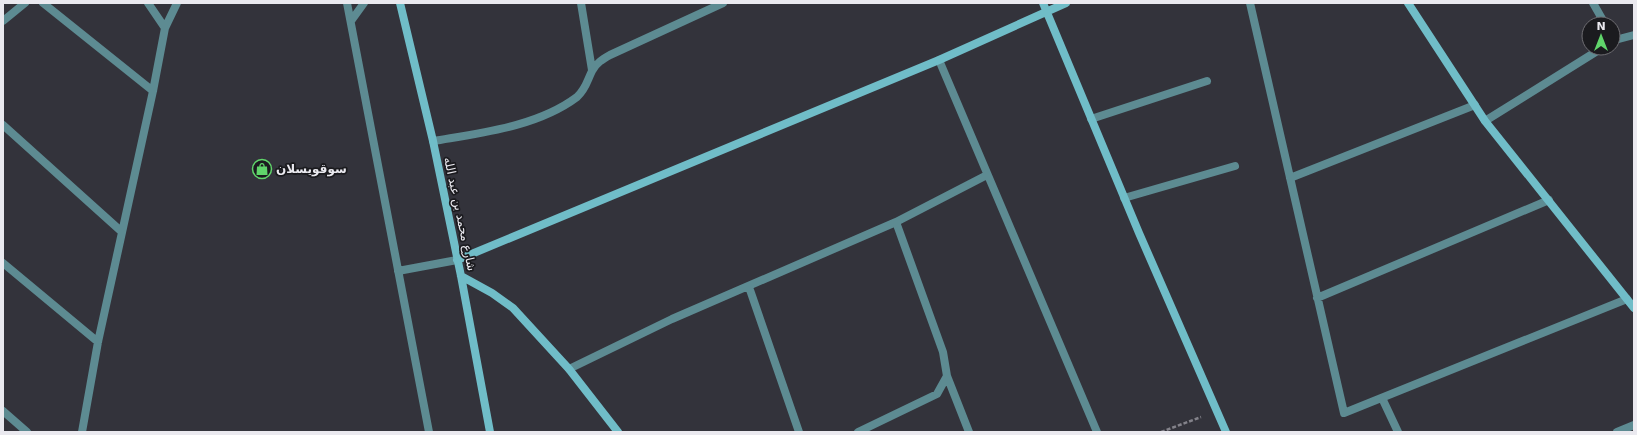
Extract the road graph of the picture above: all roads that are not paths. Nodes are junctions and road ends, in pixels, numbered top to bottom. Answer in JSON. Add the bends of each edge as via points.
{"nodes":[{"id":1,"x":24,"y":3,"type":"edge"},
{"id":2,"x":43,"y":3,"type":"edge"},
{"id":3,"x":148,"y":3,"type":"edge"},
{"id":4,"x":177,"y":3,"type":"edge"},
{"id":5,"x":347,"y":3,"type":"edge"},
{"id":6,"x":364,"y":3,"type":"edge"},
{"id":7,"x":400,"y":3,"type":"edge"},
{"id":8,"x":581,"y":3,"type":"edge"},
{"id":9,"x":723,"y":3,"type":"edge"},
{"id":10,"x":1043,"y":3,"type":"edge"},
{"id":11,"x":1066,"y":3,"type":"edge"},
{"id":12,"x":1250,"y":3,"type":"edge"},
{"id":13,"x":1408,"y":3,"type":"edge"},
{"id":14,"x":1593,"y":3,"type":"edge"},
{"id":15,"x":1046,"y":11,"type":"junction"},
{"id":16,"x":1600,"y":16,"type":"edge"},
{"id":17,"x":3,"y":21,"type":"edge"},
{"id":18,"x":351,"y":21,"type":"junction"},
{"id":19,"x":165,"y":28,"type":"junction"},
{"id":20,"x":1634,"y":35,"type":"edge"},
{"id":21,"x":1621,"y":38,"type":"edge"},
{"id":22,"x":1589,"y":56,"type":"edge"},
{"id":23,"x":939,"y":60,"type":"junction"},
{"id":24,"x":592,"y":70,"type":"junction"},
{"id":25,"x":1207,"y":81,"type":"dead end"},
{"id":26,"x":153,"y":92,"type":"junction"},
{"id":27,"x":1475,"y":105,"type":"junction"},
{"id":28,"x":1091,"y":119,"type":"junction"},
{"id":29,"x":1485,"y":121,"type":"junction"},
{"id":30,"x":3,"y":125,"type":"edge"},
{"id":31,"x":433,"y":141,"type":"junction"},
{"id":32,"x":1235,"y":166,"type":"dead end"},
{"id":33,"x":987,"y":175,"type":"junction"},
{"id":34,"x":1290,"y":178,"type":"junction"},
{"id":35,"x":1124,"y":198,"type":"junction"},
{"id":36,"x":1549,"y":200,"type":"junction"},
{"id":37,"x":896,"y":222,"type":"junction"},
{"id":38,"x":122,"y":232,"type":"junction"},
{"id":39,"x":457,"y":260,"type":"junction"},
{"id":40,"x":3,"y":263,"type":"edge"},
{"id":41,"x":398,"y":270,"type":"junction"},
{"id":42,"x":461,"y":276,"type":"junction"},
{"id":43,"x":749,"y":287,"type":"junction"},
{"id":44,"x":1317,"y":298,"type":"junction"},
{"id":45,"x":1627,"y":299,"type":"junction"},
{"id":46,"x":1634,"y":308,"type":"edge"},
{"id":47,"x":98,"y":342,"type":"junction"},
{"id":48,"x":569,"y":369,"type":"junction"},
{"id":49,"x":947,"y":376,"type":"junction"},
{"id":50,"x":1382,"y":398,"type":"junction"},
{"id":51,"x":3,"y":411,"type":"edge"},
{"id":52,"x":1634,"y":425,"type":"edge"},
{"id":53,"x":28,"y":432,"type":"edge"},
{"id":54,"x":82,"y":432,"type":"edge"},
{"id":55,"x":429,"y":432,"type":"edge"},
{"id":56,"x":490,"y":432,"type":"edge"},
{"id":57,"x":618,"y":432,"type":"edge"},
{"id":58,"x":799,"y":432,"type":"edge"},
{"id":59,"x":858,"y":432,"type":"edge"},
{"id":60,"x":969,"y":432,"type":"edge"},
{"id":61,"x":1097,"y":432,"type":"edge"},
{"id":62,"x":1226,"y":432,"type":"edge"},
{"id":63,"x":1398,"y":432,"type":"edge"},
{"id":64,"x":1617,"y":432,"type":"edge"}],
"edges":[{"from":1,"to":17,"type":"street"},
{"from":2,"to":26,"type":"street"},
{"from":3,"to":19,"type":"street"},
{"from":4,"to":19,"type":"street"},
{"from":5,"to":18,"type":"street"},
{"from":6,"to":18,"type":"street"},
{"from":7,"to":31,"type":"street","name":"شارع محمد بن عبد الله"},
{"from":8,"to":24,"type":"street"},
{"from":9,"to":24,"type":"street","via":[[610,55]]},
{"from":10,"to":15,"type":"street"},
{"from":11,"to":15,"type":"street"},
{"from":12,"to":34,"type":"street"},
{"from":13,"to":27,"type":"street"},
{"from":14,"to":16,"type":"street"},
{"from":15,"to":23,"type":"street"},
{"from":15,"to":28,"type":"street"},
{"from":18,"to":41,"type":"street"},
{"from":19,"to":26,"type":"street"},
{"from":20,"to":21,"type":"street"},
{"from":22,"to":29,"type":"street"},
{"from":23,"to":33,"type":"street"},
{"from":23,"to":39,"type":"street"},
{"from":24,"to":31,"type":"street","via":[[587,86],[577,96],[549,113],[505,128]]},
{"from":25,"to":28,"type":"street"},
{"from":26,"to":38,"type":"street"},
{"from":27,"to":29,"type":"street"},
{"from":27,"to":34,"type":"street"},
{"from":28,"to":35,"type":"street"},
{"from":29,"to":36,"type":"street"},
{"from":30,"to":38,"type":"street"},
{"from":31,"to":39,"type":"street","name":"شارع محمد بن عبد الله"},
{"from":32,"to":35,"type":"street"},
{"from":33,"to":37,"type":"street"},
{"from":33,"to":61,"type":"street"},
{"from":34,"to":44,"type":"street"},
{"from":35,"to":62,"type":"street"},
{"from":36,"to":44,"type":"street"},
{"from":36,"to":45,"type":"street"},
{"from":37,"to":43,"type":"street"},
{"from":37,"to":49,"type":"street","via":[[943,352]]},
{"from":38,"to":47,"type":"street"},
{"from":39,"to":41,"type":"street"},
{"from":39,"to":42,"type":"street","name":"شارع محمد بن عبد الله"},
{"from":40,"to":47,"type":"street"},
{"from":41,"to":55,"type":"street"},
{"from":42,"to":48,"type":"street","via":[[513,308]]},
{"from":42,"to":56,"type":"street","name":"شارع محمد بن عبد الله"},
{"from":43,"to":48,"type":"street"},
{"from":43,"to":58,"type":"street"},
{"from":44,"to":50,"type":"street","via":[[1344,413]]},
{"from":45,"to":46,"type":"street"},
{"from":45,"to":50,"type":"street"},
{"from":47,"to":54,"type":"street"},
{"from":48,"to":57,"type":"street"},
{"from":49,"to":59,"type":"street","via":[[937,394]]},
{"from":49,"to":60,"type":"street"},
{"from":50,"to":63,"type":"street"},
{"from":51,"to":53,"type":"street"},
{"from":52,"to":64,"type":"street"}]}
